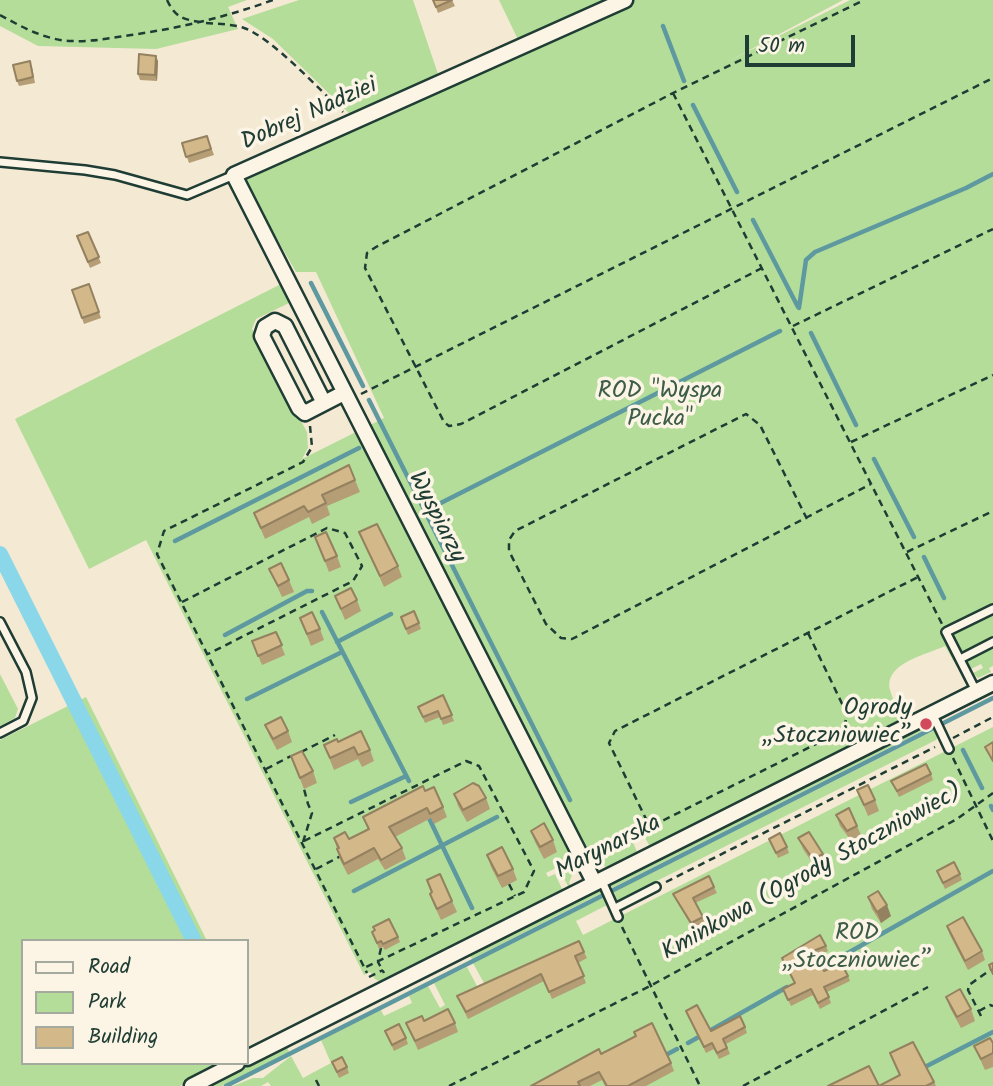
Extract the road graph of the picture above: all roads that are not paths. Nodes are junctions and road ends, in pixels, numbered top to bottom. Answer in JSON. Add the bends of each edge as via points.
{"nodes":[{"id":1,"x":625,"y":0,"type":"edge"},
{"id":2,"x":0,"y":162,"type":"edge"},
{"id":3,"x":234,"y":175,"type":"junction"},
{"id":4,"x":344,"y":398,"type":"junction"},
{"id":5,"x":324,"y":403,"type":"junction"},
{"id":6,"x":993,"y":609,"type":"edge"},
{"id":7,"x":0,"y":622,"type":"edge"},
{"id":8,"x":993,"y":642,"type":"edge"},
{"id":9,"x":960,"y":659,"type":"junction"},
{"id":10,"x":993,"y":682,"type":"edge"},
{"id":11,"x":976,"y":691,"type":"junction"},
{"id":12,"x":934,"y":717,"type":"junction"},
{"id":13,"x":0,"y":733,"type":"edge"},
{"id":14,"x":947,"y":746,"type":"road end"},
{"id":15,"x":600,"y":882,"type":"junction"},
{"id":16,"x":656,"y":887,"type":"road end"},
{"id":17,"x":614,"y":906,"type":"junction"},
{"id":18,"x":618,"y":917,"type":"road end"},
{"id":19,"x":248,"y":1058,"type":"edge"},
{"id":20,"x":233,"y":1065,"type":"edge"},
{"id":21,"x":192,"y":1086,"type":"edge"}],
"edges":[{"from":1,"to":3,"type":"street","name":"Dobrej Nadziei"},
{"from":2,"to":3,"type":"lane","name":"Dobrej Nadziei","via":[[105,174],[187,195]]},
{"from":3,"to":4,"type":"street","name":"Wyspiarzy"},
{"from":4,"to":5,"type":"street"},
{"from":4,"to":15,"type":"street","name":"Wyspiarzy"},
{"from":5,"to":5,"type":"street","via":[[285,326],[275,321],[265,327],[262,336],[299,408],[306,415]]},
{"from":6,"to":9,"type":"lane","via":[[946,632]]},
{"from":7,"to":13,"type":"lane","via":[[26,673],[32,698],[23,721]]},
{"from":8,"to":9,"type":"lane"},
{"from":9,"to":11,"type":"lane"},
{"from":10,"to":11,"type":"street","name":"Marynarska"},
{"from":11,"to":12,"type":"street","name":"Marynarska"},
{"from":12,"to":14,"type":"lane"},
{"from":12,"to":15,"type":"street","name":"Marynarska"},
{"from":15,"to":17,"type":"lane"},
{"from":15,"to":19,"type":"street","name":"Marynarska"},
{"from":16,"to":17,"type":"lane"},
{"from":17,"to":18,"type":"lane"},
{"from":20,"to":21,"type":"street"}]}
